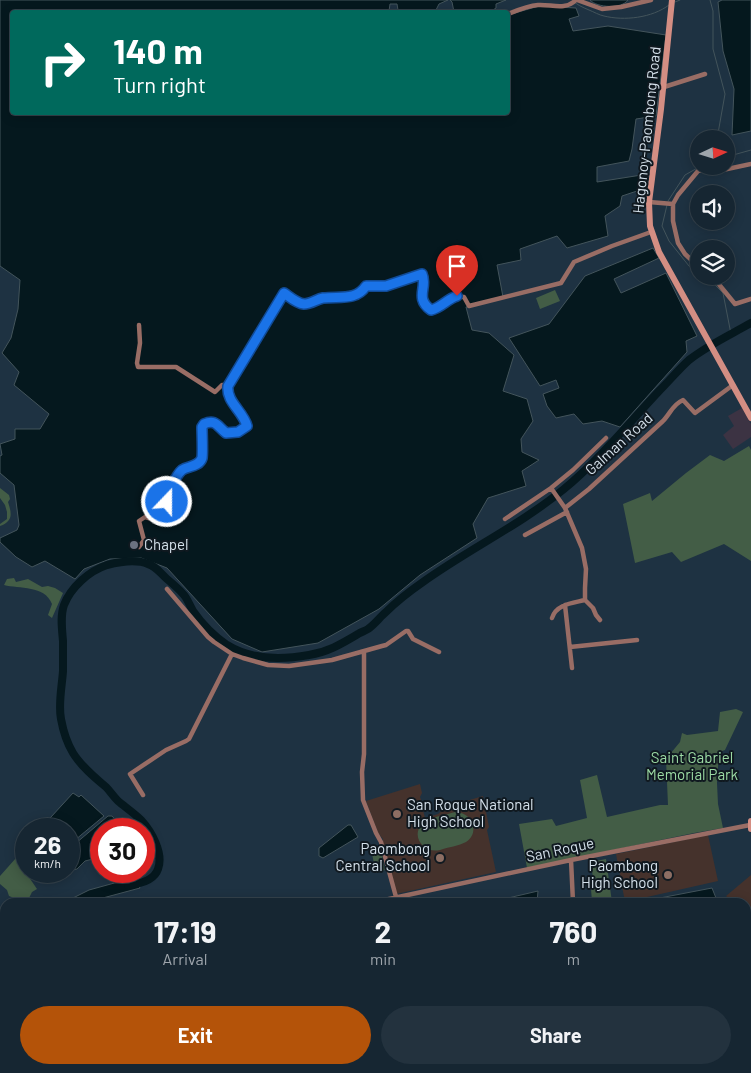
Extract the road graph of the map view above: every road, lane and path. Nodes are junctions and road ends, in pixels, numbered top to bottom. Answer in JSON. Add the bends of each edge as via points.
{"nodes":[{"id":1,"x":651,"y":0,"type":"edge"},
{"id":2,"x":672,"y":0,"type":"edge"},
{"id":3,"x":575,"y":1,"type":"edge"},
{"id":4,"x":510,"y":13,"type":"edge"},
{"id":5,"x":705,"y":74,"type":"dead end"},
{"id":6,"x":664,"y":87,"type":"junction"},
{"id":7,"x":751,"y":164,"type":"edge"},
{"id":8,"x":649,"y":202,"type":"junction"},
{"id":9,"x":668,"y":204,"type":"junction"},
{"id":10,"x":652,"y":232,"type":"junction"},
{"id":11,"x":690,"y":259,"type":"edge"},
{"id":12,"x":720,"y":285,"type":"edge"},
{"id":13,"x":751,"y":299,"type":"edge"},
{"id":14,"x":139,"y":325,"type":"dead end"},
{"id":15,"x":733,"y":385,"type":"junction"},
{"id":16,"x":228,"y":386,"type":"junction"},
{"id":17,"x":751,"y":418,"type":"edge"},
{"id":18,"x":606,"y":438,"type":"dead end"},
{"id":19,"x":552,"y":490,"type":"junction"},
{"id":20,"x":566,"y":510,"type":"junction"},
{"id":21,"x":505,"y":519,"type":"dead end"},
{"id":22,"x":525,"y":535,"type":"dead end"},
{"id":23,"x":139,"y":547,"type":"dead end"},
{"id":24,"x":167,"y":589,"type":"dead end"},
{"id":25,"x":585,"y":600,"type":"junction"},
{"id":26,"x":566,"y":605,"type":"junction"},
{"id":27,"x":552,"y":618,"type":"dead end"},
{"id":28,"x":600,"y":620,"type":"dead end"},
{"id":29,"x":637,"y":640,"type":"dead end"},
{"id":30,"x":570,"y":647,"type":"junction"},
{"id":31,"x":364,"y":652,"type":"junction"},
{"id":32,"x":439,"y":652,"type":"dead end"},
{"id":33,"x":232,"y":654,"type":"junction"},
{"id":34,"x":572,"y":668,"type":"dead end"},
{"id":35,"x":143,"y":795,"type":"dead end"},
{"id":36,"x":751,"y":825,"type":"edge"},
{"id":37,"x":571,"y":860,"type":"junction"},
{"id":38,"x":396,"y":897,"type":"junction"},
{"id":39,"x":392,"y":898,"type":"edge"},
{"id":40,"x":573,"y":898,"type":"edge"}],
"edges":[{"from":1,"to":3,"type":"street","via":[[602,9]]},
{"from":2,"to":6,"type":"main road","name":"Hagonoy-Paombong Road"},
{"from":3,"to":4,"type":"street","via":[[564,6],[524,7]]},
{"from":5,"to":6,"type":"street"},
{"from":6,"to":8,"type":"main road","name":"Hagonoy-Paombong Road"},
{"from":7,"to":9,"type":"street","via":[[698,172]]},
{"from":8,"to":9,"type":"street"},
{"from":8,"to":10,"type":"main road","name":"Hagonoy-Paombong Road"},
{"from":9,"to":11,"type":"street","via":[[678,242]]},
{"from":10,"to":15,"type":"main road","name":"Hagonoy-Paombong Road","via":[[659,252]]},
{"from":10,"to":16,"type":"street","via":[[574,262],[561,283],[469,306],[461,296],[431,310],[422,298],[422,274],[386,286],[366,286],[355,296],[325,298],[306,304],[284,293]]},
{"from":12,"to":13,"type":"street","via":[[735,304]]},
{"from":14,"to":16,"type":"street","via":[[137,366],[176,367],[215,392],[222,385]]},
{"from":15,"to":17,"type":"main road","name":"Hagonoy-Paombong Road"},
{"from":15,"to":20,"type":"street","name":"Galman Road","via":[[695,413],[683,400],[680,401],[663,421]]},
{"from":16,"to":23,"type":"street","via":[[228,396],[247,426],[238,432],[226,433],[215,423],[204,424],[202,459],[181,471],[169,494],[167,510],[160,519],[145,517],[139,521],[144,540]]},
{"from":18,"to":19,"type":"street"},
{"from":19,"to":20,"type":"street"},
{"from":19,"to":21,"type":"street"},
{"from":20,"to":22,"type":"street"},
{"from":20,"to":25,"type":"street","via":[[582,548],[586,569]]},
{"from":24,"to":33,"type":"street","via":[[208,637]]},
{"from":25,"to":26,"type":"street"},
{"from":25,"to":28,"type":"street"},
{"from":26,"to":27,"type":"street","via":[[554,612]]},
{"from":26,"to":30,"type":"street"},
{"from":29,"to":30,"type":"street"},
{"from":30,"to":34,"type":"street"},
{"from":31,"to":32,"type":"street","via":[[386,645],[408,631],[413,639]]},
{"from":31,"to":33,"type":"street","via":[[289,666],[260,663]]},
{"from":31,"to":38,"type":"street","via":[[363,800],[381,842]]},
{"from":33,"to":35,"type":"street","via":[[189,739],[130,774]]},
{"from":36,"to":37,"type":"street","name":"San Roque"},
{"from":37,"to":38,"type":"street","name":"San Roque"},
{"from":37,"to":40,"type":"street"},
{"from":38,"to":39,"type":"street","name":"San Roque"}]}
